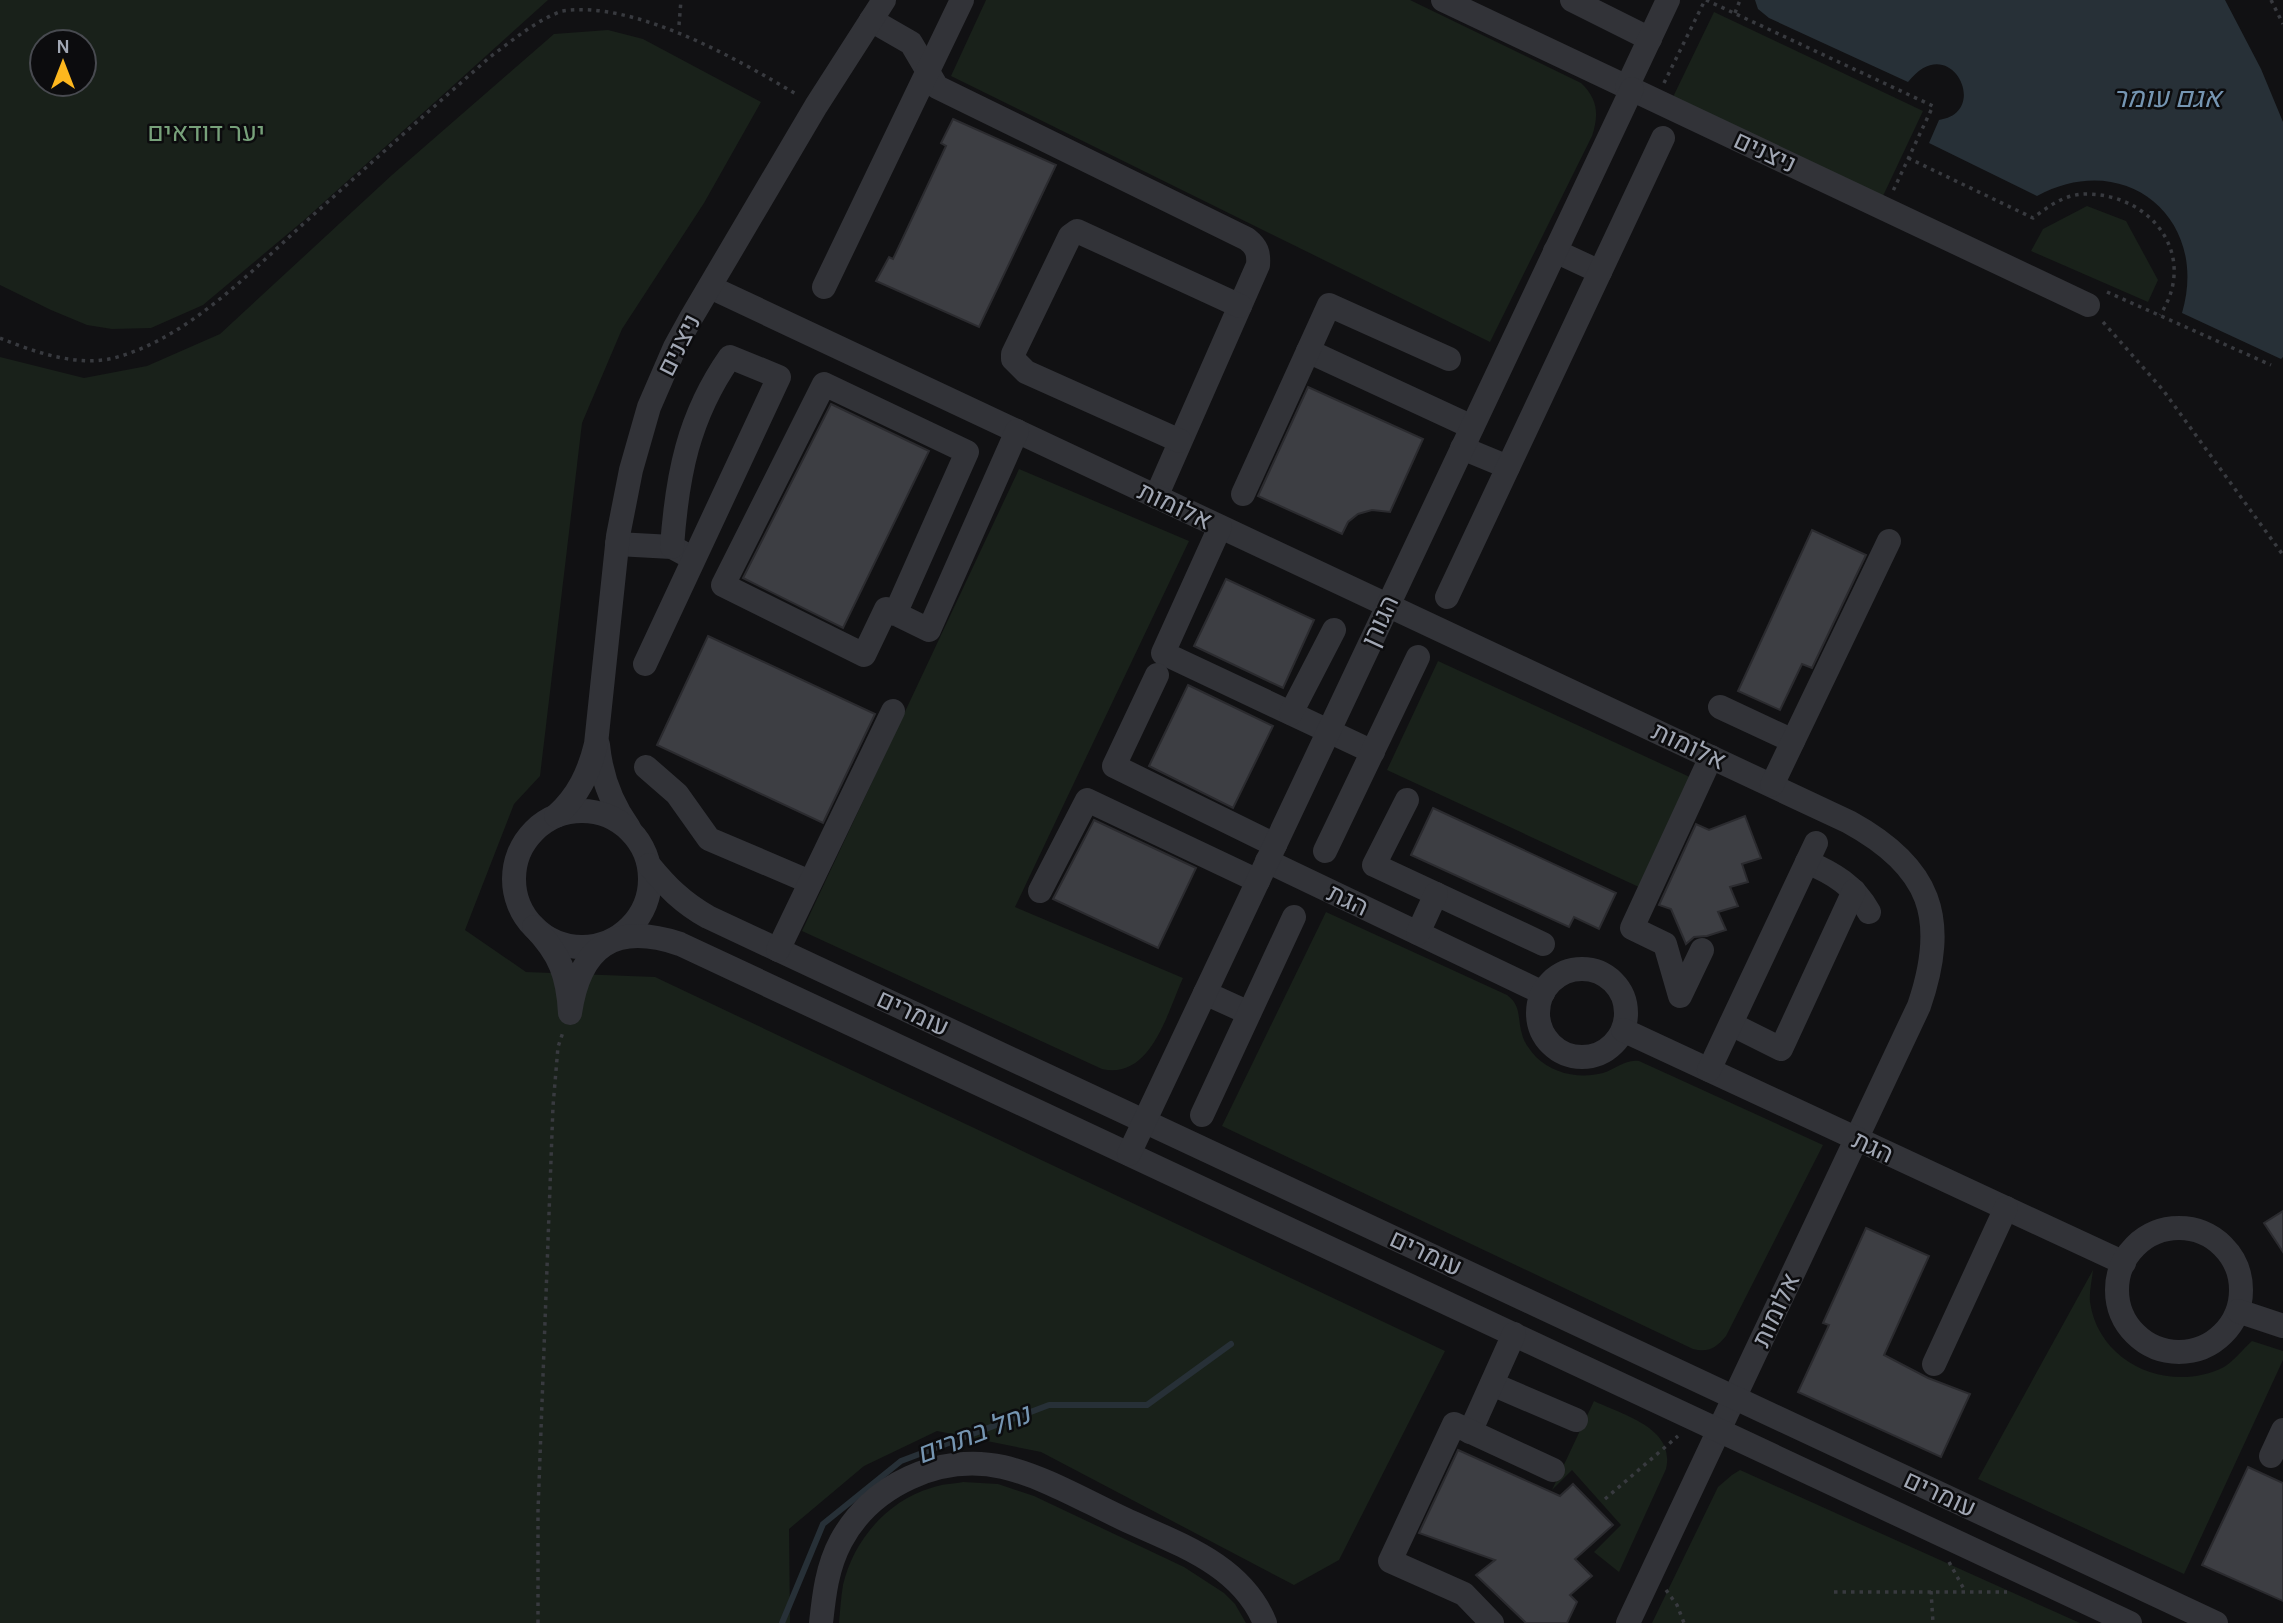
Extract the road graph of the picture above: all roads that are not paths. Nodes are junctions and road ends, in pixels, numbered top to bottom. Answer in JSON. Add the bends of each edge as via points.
{"nodes":[{"id":1,"x":962,"y":0,"type":"edge"},
{"id":2,"x":1443,"y":0,"type":"edge"},
{"id":3,"x":1572,"y":0,"type":"edge"},
{"id":4,"x":1668,"y":0,"type":"edge"},
{"id":5,"x":877,"y":10,"type":"edge"},
{"id":6,"x":1650,"y":39,"type":"junction"},
{"id":7,"x":928,"y":71,"type":"junction"},
{"id":8,"x":1629,"y":88,"type":"junction"},
{"id":9,"x":1663,"y":138,"type":"dead end"},
{"id":10,"x":1555,"y":251,"type":"junction"},
{"id":11,"x":1600,"y":272,"type":"junction"},
{"id":12,"x":710,"y":287,"type":"junction"},
{"id":13,"x":824,"y":287,"type":"dead end"},
{"id":14,"x":2088,"y":304,"type":"road end"},
{"id":15,"x":1240,"y":306,"type":"junction"},
{"id":16,"x":1308,"y":351,"type":"junction"},
{"id":17,"x":1449,"y":359,"type":"dead end"},
{"id":18,"x":1017,"y":431,"type":"junction"},
{"id":19,"x":1467,"y":437,"type":"junction"},
{"id":20,"x":1181,"y":441,"type":"junction"},
{"id":21,"x":1508,"y":467,"type":"junction"},
{"id":22,"x":1243,"y":494,"type":"dead end"},
{"id":23,"x":1156,"y":497,"type":"junction"},
{"id":24,"x":941,"y":510,"type":"junction"},
{"id":25,"x":975,"y":525,"type":"junction"},
{"id":26,"x":1220,"y":527,"type":"junction"},
{"id":27,"x":1889,"y":541,"type":"dead end"},
{"id":28,"x":617,"y":544,"type":"junction"},
{"id":29,"x":672,"y":547,"type":"junction"},
{"id":30,"x":694,"y":559,"type":"junction"},
{"id":31,"x":1447,"y":597,"type":"dead end"},
{"id":32,"x":1388,"y":606,"type":"junction"},
{"id":33,"x":895,"y":614,"type":"junction"},
{"id":34,"x":1334,"y":630,"type":"dead end"},
{"id":35,"x":1418,"y":657,"type":"dead end"},
{"id":36,"x":645,"y":664,"type":"dead end"},
{"id":37,"x":1157,"y":676,"type":"dead end"},
{"id":38,"x":1720,"y":707,"type":"dead end"},
{"id":39,"x":892,"y":711,"type":"dead end"},
{"id":40,"x":1291,"y":713,"type":"junction"},
{"id":41,"x":1328,"y":731,"type":"junction"},
{"id":42,"x":598,"y":734,"type":"junction"},
{"id":43,"x":1793,"y":741,"type":"junction"},
{"id":44,"x":1373,"y":752,"type":"junction"},
{"id":45,"x":1711,"y":757,"type":"junction"},
{"id":46,"x":646,"y":767,"type":"dead end"},
{"id":47,"x":1772,"y":785,"type":"junction"},
{"id":48,"x":1407,"y":800,"type":"dead end"},
{"id":49,"x":556,"y":816,"type":"junction"},
{"id":50,"x":630,"y":831,"type":"junction"},
{"id":51,"x":1325,"y":852,"type":"dead end"},
{"id":52,"x":1266,"y":862,"type":"junction"},
{"id":53,"x":649,"y":865,"type":"junction"},
{"id":54,"x":810,"y":883,"type":"junction"},
{"id":55,"x":1040,"y":891,"type":"dead end"},
{"id":56,"x":1854,"y":891,"type":"junction"},
{"id":57,"x":1436,"y":894,"type":"junction"},
{"id":58,"x":1869,"y":912,"type":"dead end"},
{"id":59,"x":1294,"y":917,"type":"dead end"},
{"id":60,"x":534,"y":926,"type":"junction"},
{"id":61,"x":1418,"y":933,"type":"junction"},
{"id":62,"x":609,"y":941,"type":"junction"},
{"id":63,"x":1543,"y":944,"type":"dead end"},
{"id":64,"x":778,"y":950,"type":"junction"},
{"id":65,"x":1702,"y":950,"type":"dead end"},
{"id":66,"x":1205,"y":993,"type":"junction"},
{"id":67,"x":1543,"y":993,"type":"junction"},
{"id":68,"x":1249,"y":1013,"type":"junction"},
{"id":69,"x":1731,"y":1024,"type":"junction"},
{"id":70,"x":1623,"y":1030,"type":"junction"},
{"id":71,"x":1709,"y":1070,"type":"junction"},
{"id":72,"x":1202,"y":1115,"type":"dead end"},
{"id":73,"x":1144,"y":1121,"type":"junction"},
{"id":74,"x":1856,"y":1139,"type":"junction"},
{"id":75,"x":1129,"y":1154,"type":"junction"},
{"id":76,"x":2006,"y":1208,"type":"junction"},
{"id":77,"x":2123,"y":1263,"type":"junction"},
{"id":78,"x":2238,"y":1311,"type":"junction"},
{"id":79,"x":2283,"y":1326,"type":"edge"},
{"id":80,"x":1514,"y":1334,"type":"junction"},
{"id":81,"x":1934,"y":1364,"type":"dead end"},
{"id":82,"x":1492,"y":1384,"type":"junction"},
{"id":83,"x":1735,"y":1398,"type":"junction"},
{"id":84,"x":1576,"y":1420,"type":"dead end"},
{"id":85,"x":2283,"y":1430,"type":"edge"},
{"id":86,"x":1720,"y":1431,"type":"junction"},
{"id":87,"x":1471,"y":1432,"type":"junction"},
{"id":88,"x":2271,"y":1456,"type":"dead end"},
{"id":89,"x":1553,"y":1471,"type":"dead end"},
{"id":90,"x":821,"y":1623,"type":"edge"},
{"id":91,"x":1265,"y":1623,"type":"edge"},
{"id":92,"x":1492,"y":1623,"type":"edge"},
{"id":93,"x":1628,"y":1623,"type":"edge"},
{"id":94,"x":2130,"y":1623,"type":"edge"},
{"id":95,"x":2216,"y":1623,"type":"edge"}],
"edges":[{"from":1,"to":7,"type":"street"},
{"from":2,"to":8,"type":"street","name":"ניצנים"},
{"from":3,"to":6,"type":"street"},
{"from":4,"to":6,"type":"street","name":"הגורן"},
{"from":5,"to":7,"type":"street","via":[[911,43]]},
{"from":5,"to":12,"type":"street","name":"ניצנים"},
{"from":6,"to":8,"type":"street","name":"הגורן"},
{"from":7,"to":13,"type":"street"},
{"from":7,"to":15,"type":"street","via":[[937,87],[1255,245],[1258,265]]},
{"from":8,"to":10,"type":"street","name":"הגורן"},
{"from":8,"to":14,"type":"street","name":"ניצנים"},
{"from":9,"to":11,"type":"street"},
{"from":10,"to":11,"type":"street"},
{"from":10,"to":19,"type":"street","name":"הגורן"},
{"from":11,"to":21,"type":"street"},
{"from":12,"to":18,"type":"street","name":"אלומות"},
{"from":12,"to":28,"type":"street","name":"ניצנים","via":[[675,347],[649,407]]},
{"from":15,"to":20,"type":"street"},
{"from":15,"to":20,"type":"street","via":[[1077,231],[1070,236],[1013,354],[1026,372]]},
{"from":16,"to":17,"type":"street","via":[[1329,304]]},
{"from":16,"to":19,"type":"street"},
{"from":16,"to":22,"type":"street"},
{"from":18,"to":23,"type":"street","name":"אלומות"},
{"from":18,"to":25,"type":"street"},
{"from":19,"to":21,"type":"street"},
{"from":19,"to":32,"type":"street","name":"הגורן"},
{"from":20,"to":23,"type":"street"},
{"from":21,"to":31,"type":"street"},
{"from":23,"to":26,"type":"street","name":"אלומות"},
{"from":24,"to":25,"type":"street"},
{"from":24,"to":33,"type":"street"},
{"from":24,"to":33,"type":"street","via":[[967,452],[824,384],[723,585],[864,655],[886,609]]},
{"from":25,"to":33,"type":"street","via":[[929,630]]},
{"from":26,"to":32,"type":"street","name":"אלומות"},
{"from":26,"to":40,"type":"street","via":[[1163,653]]},
{"from":27,"to":43,"type":"street"},
{"from":28,"to":29,"type":"street"},
{"from":28,"to":42,"type":"street","name":"ניצנים"},
{"from":29,"to":30,"type":"street"},
{"from":29,"to":30,"type":"street","via":[[687,444],[716,377],[730,357],[779,377]]},
{"from":30,"to":36,"type":"street"},
{"from":32,"to":41,"type":"street","name":"הגורן"},
{"from":32,"to":45,"type":"street","name":"אלומות"},
{"from":34,"to":40,"type":"street"},
{"from":35,"to":44,"type":"street"},
{"from":37,"to":52,"type":"street","via":[[1114,766]]},
{"from":38,"to":43,"type":"street"},
{"from":39,"to":54,"type":"street"},
{"from":40,"to":41,"type":"street"},
{"from":41,"to":44,"type":"street"},
{"from":41,"to":52,"type":"street","name":"הגורן"},
{"from":42,"to":49,"type":"street","name":"ניצנים","via":[[581,786]]},
{"from":42,"to":50,"type":"street","name":"ניצנים","via":[[604,780]]},
{"from":43,"to":47,"type":"street"},
{"from":44,"to":51,"type":"street"},
{"from":45,"to":47,"type":"street","name":"אלומות"},
{"from":45,"to":65,"type":"street","via":[[1632,928],[1665,944],[1680,996]]},
{"from":46,"to":54,"type":"street","via":[[677,794],[709,839]]},
{"from":47,"to":74,"type":"street","name":"אלומות","via":[[1849,821],[1895,852],[1918,883],[1932,919],[1934,946],[1919,1006]]},
{"from":48,"to":57,"type":"street","via":[[1374,865]]},
{"from":49,"to":50,"type":"street","via":[[596,812]]},
{"from":49,"to":60,"type":"street","via":[[534,831],[516,865],[516,892]]},
{"from":50,"to":53,"type":"street"},
{"from":52,"to":55,"type":"street","via":[[1087,800]]},
{"from":52,"to":61,"type":"street","name":"הגת"},
{"from":52,"to":66,"type":"street","name":"הגורן"},
{"from":53,"to":62,"type":"street","via":[[645,905],[630,926]]},
{"from":53,"to":64,"type":"street","name":"עומרים","via":[[686,904]]},
{"from":54,"to":64,"type":"street"},
{"from":56,"to":58,"type":"street"},
{"from":56,"to":69,"type":"street","via":[[1781,1049]]},
{"from":56,"to":69,"type":"street","via":[[1811,852]]},
{"from":57,"to":61,"type":"street"},
{"from":57,"to":63,"type":"street"},
{"from":59,"to":68,"type":"street"},
{"from":60,"to":62,"type":"street","via":[[569,945]]},
{"from":60,"to":62,"type":"street","via":[[559,960],[570,1013],[583,967],[594,951]]},
{"from":61,"to":67,"type":"street","name":"הגת"},
{"from":62,"to":75,"type":"street","name":"עומרים","via":[[640,936],[680,944]]},
{"from":64,"to":73,"type":"street","name":"עומרים"},
{"from":66,"to":68,"type":"street"},
{"from":66,"to":73,"type":"street","name":"הגורן"},
{"from":67,"to":70,"type":"street","via":[[1565,972],[1599,972],[1623,996]]},
{"from":67,"to":70,"type":"street","via":[[1538,1013],[1542,1030],[1565,1053],[1599,1053]]},
{"from":68,"to":72,"type":"street"},
{"from":69,"to":71,"type":"street"},
{"from":70,"to":71,"type":"street","name":"הגת"},
{"from":71,"to":74,"type":"street","name":"הגת"},
{"from":73,"to":75,"type":"street","name":"הגורן"},
{"from":73,"to":83,"type":"street","name":"עומרים"},
{"from":74,"to":76,"type":"street","name":"הגת"},
{"from":74,"to":83,"type":"street","name":"אלומות"},
{"from":75,"to":80,"type":"street","name":"עומרים"},
{"from":76,"to":77,"type":"street","name":"הגת"},
{"from":76,"to":81,"type":"street"},
{"from":77,"to":78,"type":"street","via":[[2135,1246],[2155,1233],[2180,1228],[2204,1233],[2224,1246],[2237,1266],[2242,1290]]},
{"from":77,"to":78,"type":"street","via":[[2117,1290],[2122,1314],[2135,1334],[2155,1347],[2180,1352],[2204,1347],[2224,1334]]},
{"from":78,"to":79,"type":"street"},
{"from":80,"to":82,"type":"street"},
{"from":80,"to":86,"type":"street","name":"עומרים"},
{"from":82,"to":84,"type":"street"},
{"from":82,"to":87,"type":"street"},
{"from":83,"to":86,"type":"street","name":"אלומות"},
{"from":83,"to":95,"type":"street","name":"עומרים"},
{"from":85,"to":88,"type":"street"},
{"from":86,"to":93,"type":"street","name":"אלומות"},
{"from":86,"to":94,"type":"street","name":"עומרים"},
{"from":87,"to":89,"type":"street"},
{"from":87,"to":92,"type":"street","via":[[1454,1424],[1390,1561],[1464,1594]]},
{"from":90,"to":91,"type":"street","via":[[826,1580],[841,1541],[863,1510],[892,1486],[926,1471],[962,1464],[1002,1467],[1041,1480],[1192,1551],[1237,1580]]}]}
